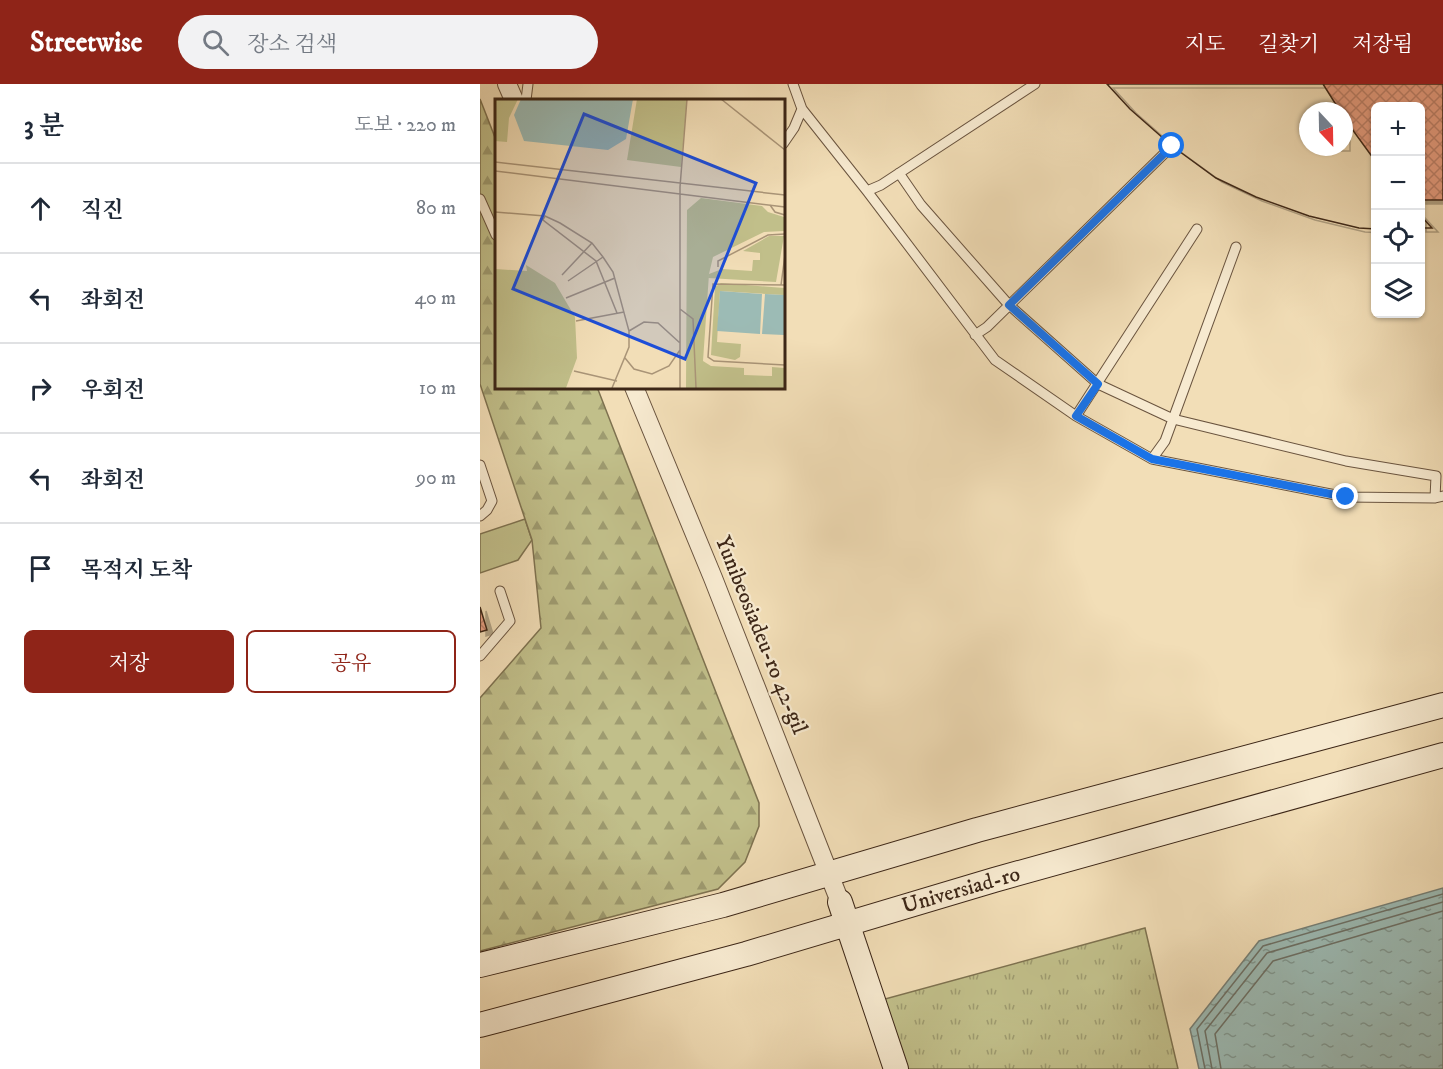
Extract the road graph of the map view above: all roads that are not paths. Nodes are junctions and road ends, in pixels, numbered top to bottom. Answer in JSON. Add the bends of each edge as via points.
{"nodes":[{"id":1,"x":507,"y":84,"type":"edge"},
{"id":2,"x":528,"y":84,"type":"edge"},
{"id":3,"x":793,"y":84,"type":"edge"},
{"id":4,"x":1035,"y":84,"type":"edge"},
{"id":5,"x":514,"y":99,"type":"edge"},
{"id":6,"x":526,"y":99,"type":"edge"},
{"id":7,"x":802,"y":109,"type":"junction"},
{"id":8,"x":784,"y":143,"type":"edge"},
{"id":9,"x":1172,"y":146,"type":"dead end"},
{"id":10,"x":899,"y":172,"type":"junction"},
{"id":11,"x":867,"y":191,"type":"junction"},
{"id":12,"x":480,"y":199,"type":"edge"},
{"id":13,"x":1197,"y":229,"type":"dead end"},
{"id":14,"x":495,"y":233,"type":"edge"},
{"id":15,"x":1236,"y":247,"type":"dead end"},
{"id":16,"x":1009,"y":305,"type":"junction"},
{"id":17,"x":975,"y":335,"type":"junction"},
{"id":18,"x":1098,"y":384,"type":"junction"},
{"id":19,"x":634,"y":388,"type":"edge"},
{"id":20,"x":1076,"y":416,"type":"junction"},
{"id":21,"x":1173,"y":419,"type":"junction"},
{"id":22,"x":1152,"y":459,"type":"junction"},
{"id":23,"x":480,"y":465,"type":"edge"},
{"id":24,"x":1439,"y":497,"type":"edge"},
{"id":25,"x":480,"y":516,"type":"edge"},
{"id":26,"x":500,"y":591,"type":"dead end"},
{"id":27,"x":480,"y":656,"type":"edge"},
{"id":28,"x":1443,"y":705,"type":"edge"},
{"id":29,"x":1443,"y":755,"type":"edge"},
{"id":30,"x":828,"y":873,"type":"junction"},
{"id":31,"x":843,"y":913,"type":"junction"},
{"id":32,"x":480,"y":965,"type":"edge"},
{"id":33,"x":480,"y":1025,"type":"edge"},
{"id":34,"x":896,"y":1069,"type":"edge"}],
"edges":[{"from":1,"to":5,"type":"street"},
{"from":2,"to":6,"type":"lane"},
{"from":3,"to":7,"type":"lane"},
{"from":4,"to":10,"type":"lane"},
{"from":7,"to":8,"type":"lane"},
{"from":7,"to":11,"type":"lane"},
{"from":9,"to":16,"type":"lane"},
{"from":10,"to":11,"type":"lane"},
{"from":10,"to":16,"type":"lane","via":[[921,205]]},
{"from":11,"to":17,"type":"lane"},
{"from":12,"to":14,"type":"lane"},
{"from":13,"to":18,"type":"lane"},
{"from":15,"to":21,"type":"lane"},
{"from":16,"to":17,"type":"lane"},
{"from":16,"to":18,"type":"lane"},
{"from":17,"to":20,"type":"lane","via":[[995,360]]},
{"from":18,"to":20,"type":"lane"},
{"from":18,"to":21,"type":"lane"},
{"from":19,"to":30,"type":"street","name":"Yunibeosiadeu-ro 42-gil"},
{"from":20,"to":22,"type":"lane"},
{"from":21,"to":22,"type":"lane","via":[[1165,441]]},
{"from":21,"to":24,"type":"lane","via":[[1346,461],[1436,476]]},
{"from":22,"to":24,"type":"lane","via":[[1346,497]]},
{"from":23,"to":25,"type":"lane","via":[[492,501]]},
{"from":26,"to":27,"type":"lane","via":[[510,621]]},
{"from":28,"to":30,"type":"main road"},
{"from":29,"to":31,"type":"main road","name":"Universiad-ro"},
{"from":30,"to":31,"type":"street","name":"Yunibeosiadeu-ro 42-gil"},
{"from":30,"to":32,"type":"main road","via":[[723,904]]},
{"from":31,"to":33,"type":"main road","name":"Universiad-ro","via":[[746,954]]},
{"from":31,"to":34,"type":"main road"}]}
